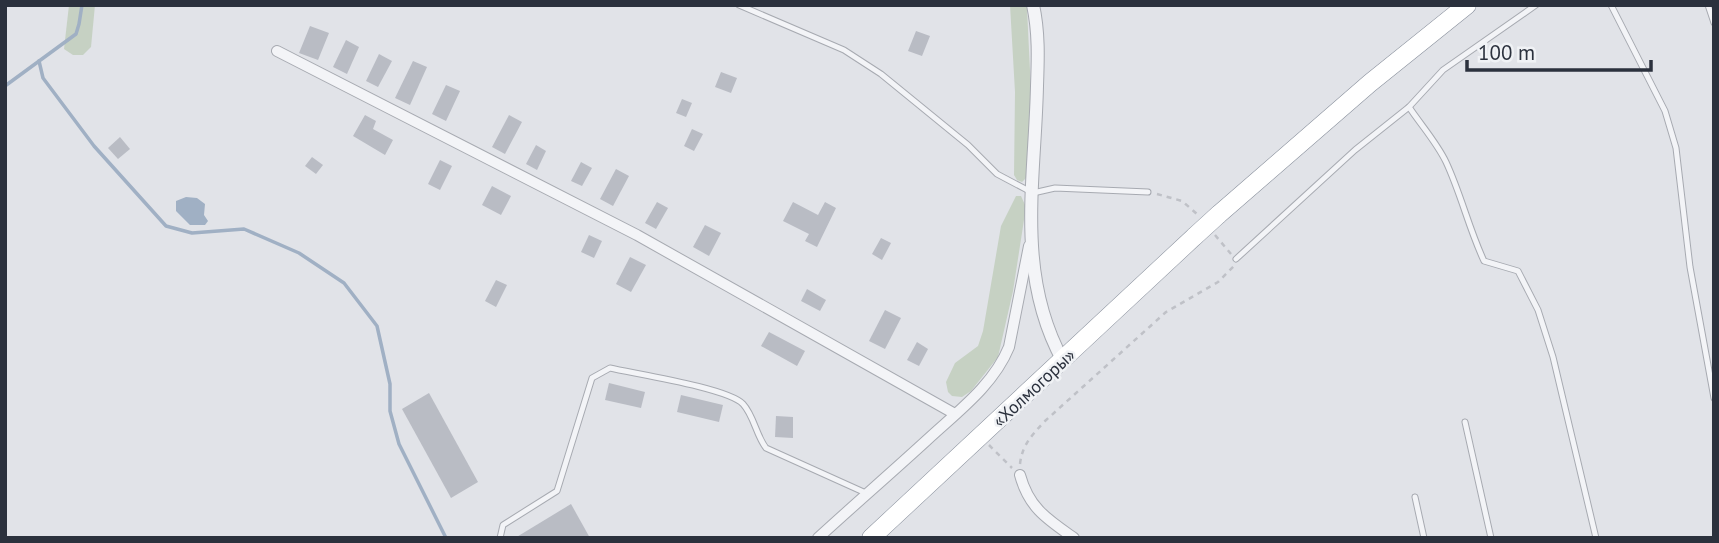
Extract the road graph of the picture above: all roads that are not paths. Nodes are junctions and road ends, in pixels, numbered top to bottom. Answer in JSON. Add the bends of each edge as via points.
{"nodes":[{"id":1,"x":739,"y":5,"type":"edge"},
{"id":2,"x":1033,"y":5,"type":"edge"},
{"id":3,"x":1468,"y":5,"type":"edge"},
{"id":4,"x":1536,"y":5,"type":"edge"},
{"id":5,"x":1611,"y":5,"type":"edge"},
{"id":6,"x":1708,"y":5,"type":"edge"},
{"id":7,"x":1714,"y":23,"type":"edge"},
{"id":8,"x":277,"y":51,"type":"dead end"},
{"id":9,"x":1409,"y":107,"type":"junction"},
{"id":10,"x":1148,"y":192,"type":"dead end"},
{"id":11,"x":1033,"y":193,"type":"junction"},
{"id":12,"x":1030,"y":241,"type":"junction"},
{"id":13,"x":1236,"y":259,"type":"dead end"},
{"id":14,"x":1038,"y":294,"type":"junction"},
{"id":15,"x":1019,"y":296,"type":"junction"},
{"id":16,"x":1063,"y":361,"type":"junction"},
{"id":17,"x":1714,"y":398,"type":"edge"},
{"id":18,"x":955,"y":414,"type":"junction"},
{"id":19,"x":1465,"y":422,"type":"dead end"},
{"id":20,"x":1020,"y":475,"type":"road end"},
{"id":21,"x":868,"y":494,"type":"junction"},
{"id":22,"x":1415,"y":497,"type":"dead end"},
{"id":23,"x":500,"y":538,"type":"edge"},
{"id":24,"x":818,"y":538,"type":"edge"},
{"id":25,"x":871,"y":538,"type":"edge"},
{"id":26,"x":1074,"y":538,"type":"edge"},
{"id":27,"x":1424,"y":538,"type":"edge"},
{"id":28,"x":1491,"y":538,"type":"edge"},
{"id":29,"x":1596,"y":538,"type":"edge"}],
"edges":[{"from":1,"to":11,"type":"lane","via":[[853,56],[968,145],[997,174]]},
{"from":2,"to":11,"type":"street","via":[[1038,63]]},
{"from":3,"to":16,"type":"highway","name":"«Холмогоры»","bridge":true,"via":[[1218,215]]},
{"from":4,"to":9,"type":"lane","via":[[1443,70]]},
{"from":5,"to":17,"type":"lane","via":[[1665,111],[1676,148],[1690,267]]},
{"from":6,"to":7,"type":"lane"},
{"from":8,"to":18,"type":"street","via":[[637,235]]},
{"from":9,"to":13,"type":"lane","via":[[1344,159]]},
{"from":9,"to":29,"type":"lane","via":[[1445,159],[1484,261],[1518,271],[1538,310]]},
{"from":10,"to":11,"type":"lane","via":[[1055,188]]},
{"from":11,"to":12,"type":"street"},
{"from":12,"to":14,"type":"street"},
{"from":12,"to":15,"type":"street"},
{"from":14,"to":15,"type":"street"},
{"from":14,"to":16,"type":"street"},
{"from":15,"to":18,"type":"street","via":[[1003,361]]},
{"from":16,"to":25,"type":"highway","name":"«Холмогоры»"},
{"from":18,"to":21,"type":"street"},
{"from":19,"to":28,"type":"lane"},
{"from":20,"to":26,"type":"street","via":[[1033,506]]},
{"from":21,"to":23,"type":"lane","via":[[766,448],[748,411],[735,398],[610,368],[592,378],[557,491],[503,525]]},
{"from":21,"to":24,"type":"street"},
{"from":22,"to":27,"type":"lane"}]}
